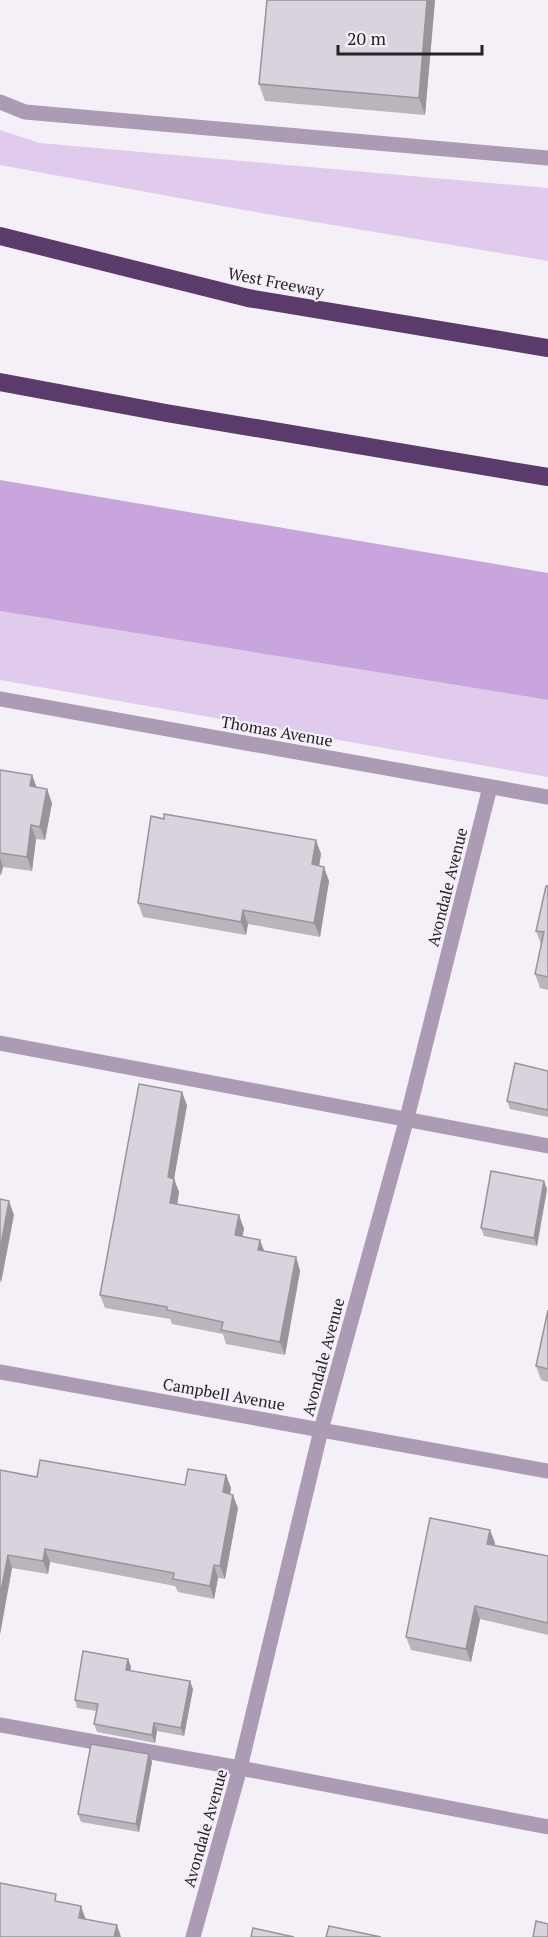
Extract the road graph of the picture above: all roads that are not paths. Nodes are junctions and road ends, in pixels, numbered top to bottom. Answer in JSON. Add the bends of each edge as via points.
{"nodes":[{"id":1,"x":0,"y":102,"type":"edge"},
{"id":2,"x":548,"y":158,"type":"edge"},
{"id":3,"x":0,"y":236,"type":"edge"},
{"id":4,"x":548,"y":348,"type":"edge"},
{"id":5,"x":0,"y":382,"type":"edge"},
{"id":6,"x":548,"y":477,"type":"edge"},
{"id":7,"x":0,"y":699,"type":"edge"},
{"id":8,"x":490,"y":787,"type":"junction"},
{"id":9,"x":548,"y":797,"type":"edge"},
{"id":10,"x":0,"y":1043,"type":"edge"},
{"id":11,"x":407,"y":1118,"type":"junction"},
{"id":12,"x":548,"y":1146,"type":"edge"},
{"id":13,"x":0,"y":1372,"type":"edge"},
{"id":14,"x":321,"y":1430,"type":"junction"},
{"id":15,"x":548,"y":1471,"type":"edge"},
{"id":16,"x":0,"y":1725,"type":"edge"},
{"id":17,"x":240,"y":1768,"type":"junction"},
{"id":18,"x":548,"y":1827,"type":"edge"},
{"id":19,"x":193,"y":1937,"type":"edge"}],
"edges":[{"from":1,"to":2,"type":"street","via":[[25,112]]},
{"from":3,"to":4,"type":"highway","name":"West Freeway","via":[[248,298]]},
{"from":5,"to":6,"type":"highway"},
{"from":7,"to":8,"type":"street","name":"Thomas Avenue"},
{"from":8,"to":9,"type":"street","name":"Thomas Avenue"},
{"from":8,"to":11,"type":"street","name":"Avondale Avenue"},
{"from":10,"to":11,"type":"street"},
{"from":11,"to":12,"type":"street"},
{"from":11,"to":14,"type":"street","name":"Avondale Avenue"},
{"from":13,"to":14,"type":"street","name":"Campbell Avenue"},
{"from":14,"to":15,"type":"street","name":"Campbell Avenue"},
{"from":14,"to":17,"type":"street","name":"Avondale Avenue"},
{"from":16,"to":17,"type":"street"},
{"from":17,"to":18,"type":"street"},
{"from":17,"to":19,"type":"street","name":"Avondale Avenue"}]}
